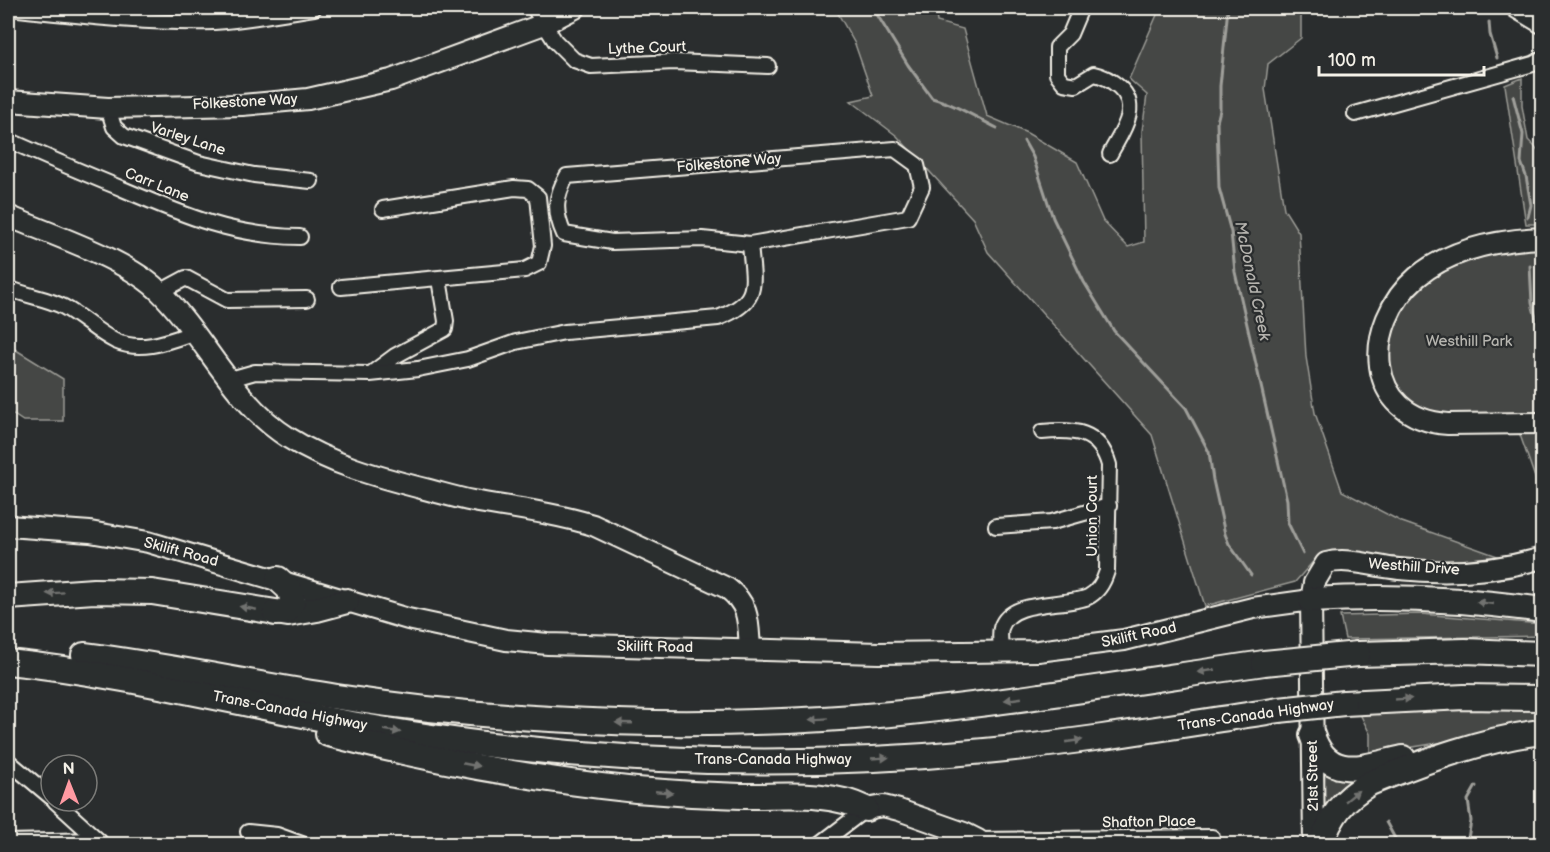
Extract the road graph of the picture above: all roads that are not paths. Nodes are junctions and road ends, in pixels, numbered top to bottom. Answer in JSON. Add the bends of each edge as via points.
{"nodes":[{"id":1,"x":8,"y":8,"type":"edge"},
{"id":2,"x":314,"y":8,"type":"edge"},
{"id":3,"x":534,"y":8,"type":"edge"},
{"id":4,"x":575,"y":8,"type":"edge"},
{"id":5,"x":1081,"y":8,"type":"edge"},
{"id":6,"x":1517,"y":8,"type":"edge"},
{"id":7,"x":1542,"y":22,"type":"edge"},
{"id":8,"x":544,"y":24,"type":"junction"},
{"id":9,"x":1542,"y":59,"type":"edge"},
{"id":10,"x":768,"y":66,"type":"dead end"},
{"id":11,"x":8,"y":101,"type":"edge"},
{"id":12,"x":108,"y":108,"type":"junction"},
{"id":13,"x":1355,"y":114,"type":"dead end"},
{"id":14,"x":8,"y":140,"type":"edge"},
{"id":15,"x":1110,"y":154,"type":"dead end"},
{"id":16,"x":311,"y":181,"type":"dead end"},
{"id":17,"x":383,"y":209,"type":"dead end"},
{"id":18,"x":8,"y":216,"type":"edge"},
{"id":19,"x":300,"y":237,"type":"dead end"},
{"id":20,"x":1542,"y":238,"type":"edge"},
{"id":21,"x":750,"y":244,"type":"junction"},
{"id":22,"x":440,"y":279,"type":"junction"},
{"id":23,"x":341,"y":287,"type":"dead end"},
{"id":24,"x":8,"y":288,"type":"edge"},
{"id":25,"x":160,"y":291,"type":"junction"},
{"id":26,"x":307,"y":299,"type":"dead end"},
{"id":27,"x":195,"y":332,"type":"junction"},
{"id":28,"x":370,"y":374,"type":"junction"},
{"id":29,"x":227,"y":380,"type":"junction"},
{"id":30,"x":1542,"y":423,"type":"edge"},
{"id":31,"x":1042,"y":432,"type":"dead end"},
{"id":32,"x":1109,"y":506,"type":"junction"},
{"id":33,"x":8,"y":526,"type":"edge"},
{"id":34,"x":996,"y":526,"type":"dead end"},
{"id":35,"x":1542,"y":558,"type":"edge"},
{"id":36,"x":278,"y":579,"type":"junction"},
{"id":37,"x":8,"y":597,"type":"edge"},
{"id":38,"x":1311,"y":600,"type":"junction"},
{"id":39,"x":347,"y":601,"type":"junction"},
{"id":40,"x":1542,"y":610,"type":"edge"},
{"id":41,"x":275,"y":613,"type":"junction"},
{"id":42,"x":8,"y":646,"type":"edge"},
{"id":43,"x":750,"y":649,"type":"junction"},
{"id":44,"x":1001,"y":651,"type":"junction"},
{"id":45,"x":1542,"y":654,"type":"edge"},
{"id":46,"x":8,"y":662,"type":"edge"},
{"id":47,"x":129,"y":679,"type":"junction"},
{"id":48,"x":1542,"y":698,"type":"edge"},
{"id":49,"x":1532,"y":733,"type":"edge"},
{"id":50,"x":1312,"y":735,"type":"junction"},
{"id":51,"x":8,"y":761,"type":"edge"},
{"id":52,"x":39,"y":787,"type":"edge"},
{"id":53,"x":866,"y":808,"type":"junction"},
{"id":54,"x":68,"y":813,"type":"edge"},
{"id":55,"x":248,"y":832,"type":"dead end"},
{"id":56,"x":1212,"y":837,"type":"dead end"},
{"id":57,"x":8,"y":842,"type":"edge"},
{"id":58,"x":101,"y":842,"type":"edge"},
{"id":59,"x":979,"y":842,"type":"edge"},
{"id":60,"x":302,"y":844,"type":"edge"},
{"id":61,"x":820,"y":844,"type":"edge"},
{"id":62,"x":1314,"y":844,"type":"edge"},
{"id":63,"x":1321,"y":844,"type":"edge"}],
"edges":[{"from":1,"to":2,"type":"street","via":[[131,21],[185,22]]},
{"from":3,"to":8,"type":"street","name":"Lythe Court"},
{"from":4,"to":8,"type":"street","name":"Folkestone Way"},
{"from":5,"to":15,"type":"street","via":[[1070,34],[1058,47],[1057,74],[1064,83],[1076,85],[1094,74],[1105,77],[1125,93],[1131,104],[1130,116]]},
{"from":6,"to":7,"type":"street"},
{"from":8,"to":10,"type":"street","name":"Lythe Court","via":[[574,60],[591,66],[674,62]]},
{"from":8,"to":12,"type":"street","name":"Folkestone Way","via":[[391,80],[308,99],[242,105]]},
{"from":9,"to":13,"type":"street"},
{"from":11,"to":12,"type":"street","name":"Folkestone Way"},
{"from":12,"to":16,"type":"street","name":"Varley Lane","via":[[114,127],[124,136],[199,163],[254,175]]},
{"from":14,"to":19,"type":"street","name":"Carr Lane","via":[[217,226],[268,236]]},
{"from":17,"to":22,"type":"street","via":[[514,188],[528,189],[538,197],[543,246],[539,264],[525,270]]},
{"from":18,"to":25,"type":"street","via":[[111,260]]},
{"from":20,"to":30,"type":"street","via":[[1486,245],[1443,260],[1423,272],[1394,304],[1379,354],[1387,390],[1400,408],[1415,417],[1448,424]]},
{"from":21,"to":21,"type":"street","name":"Folkestone Way","via":[[702,239],[612,242],[564,234],[557,219],[558,192],[567,176],[895,149],[917,165],[922,187],[908,217]]},
{"from":21,"to":28,"type":"street","via":[[751,296],[736,311],[718,318],[564,332],[516,342],[468,359]]},
{"from":22,"to":23,"type":"street"},
{"from":22,"to":28,"type":"street","via":[[445,329]]},
{"from":24,"to":27,"type":"street","via":[[63,307],[115,341],[135,346],[154,346]]},
{"from":25,"to":26,"type":"street","via":[[186,278],[226,300]]},
{"from":25,"to":27,"type":"street"},
{"from":27,"to":29,"type":"street"},
{"from":28,"to":29,"type":"street","via":[[255,372]]},
{"from":29,"to":43,"type":"street","via":[[288,438],[344,465],[470,500],[594,525],[727,588],[738,596],[745,609]]},
{"from":31,"to":32,"type":"street","name":"Union Court","via":[[1075,431],[1100,446],[1109,465]]},
{"from":32,"to":34,"type":"street","via":[[1052,522]]},
{"from":32,"to":44,"type":"street","name":"Union Court","via":[[1108,563],[1101,584],[1086,598],[1013,613],[1001,628]]},
{"from":33,"to":36,"type":"street","name":"Skilift Road","via":[[90,532],[148,542]]},
{"from":35,"to":38,"type":"street","name":"Westhill Drive","via":[[1479,572],[1427,572],[1338,560],[1326,563],[1314,583]]},
{"from":36,"to":39,"type":"street","name":"Skilift Road"},
{"from":36,"to":41,"type":"highway","via":[[290,589],[292,601],[286,612]]},
{"from":41,"to":37,"type":"highway","one_way":true,"via":[[152,592],[94,591]]},
{"from":40,"to":38,"type":"highway","one_way":true,"via":[[1427,598]]},
{"from":38,"to":44,"type":"street","name":"Skilift Road","via":[[1253,608],[1101,644]]},
{"from":38,"to":50,"type":"street","name":"21st Street"},
{"from":39,"to":41,"type":"highway","via":[[303,612]]},
{"from":39,"to":43,"type":"street","name":"Skilift Road","via":[[506,640]]},
{"from":45,"to":42,"type":"highway","name":"Trans-Canada Highway","one_way":true,"bridge":true,"via":[[1358,654],[904,712],[679,724],[554,720],[426,709]]},
{"from":43,"to":44,"type":"street","name":"Skilift Road"},
{"from":46,"to":47,"type":"highway","name":"Trans-Canada Highway"},
{"from":47,"to":48,"type":"highway","name":"Trans-Canada Highway","one_way":true,"bridge":true,"via":[[434,737],[551,751],[677,759],[850,759],[984,751],[1344,703]]},
{"from":47,"to":53,"type":"highway","one_way":true,"via":[[365,744],[505,772],[683,794],[826,796]]},
{"from":49,"to":50,"type":"highway","via":[[1346,768],[1325,760]]},
{"from":63,"to":49,"type":"highway","one_way":true,"via":[[1341,804],[1370,783]]},
{"from":50,"to":62,"type":"street","name":"21st Street"},
{"from":51,"to":52,"type":"street"},
{"from":53,"to":59,"type":"street","via":[[891,808]]},
{"from":53,"to":61,"type":"street"},
{"from":54,"to":58,"type":"street"},
{"from":55,"to":60,"type":"street","via":[[277,835]]},
{"from":56,"to":59,"type":"street","name":"Shafton Place"},
{"from":57,"to":58,"type":"street"}]}
